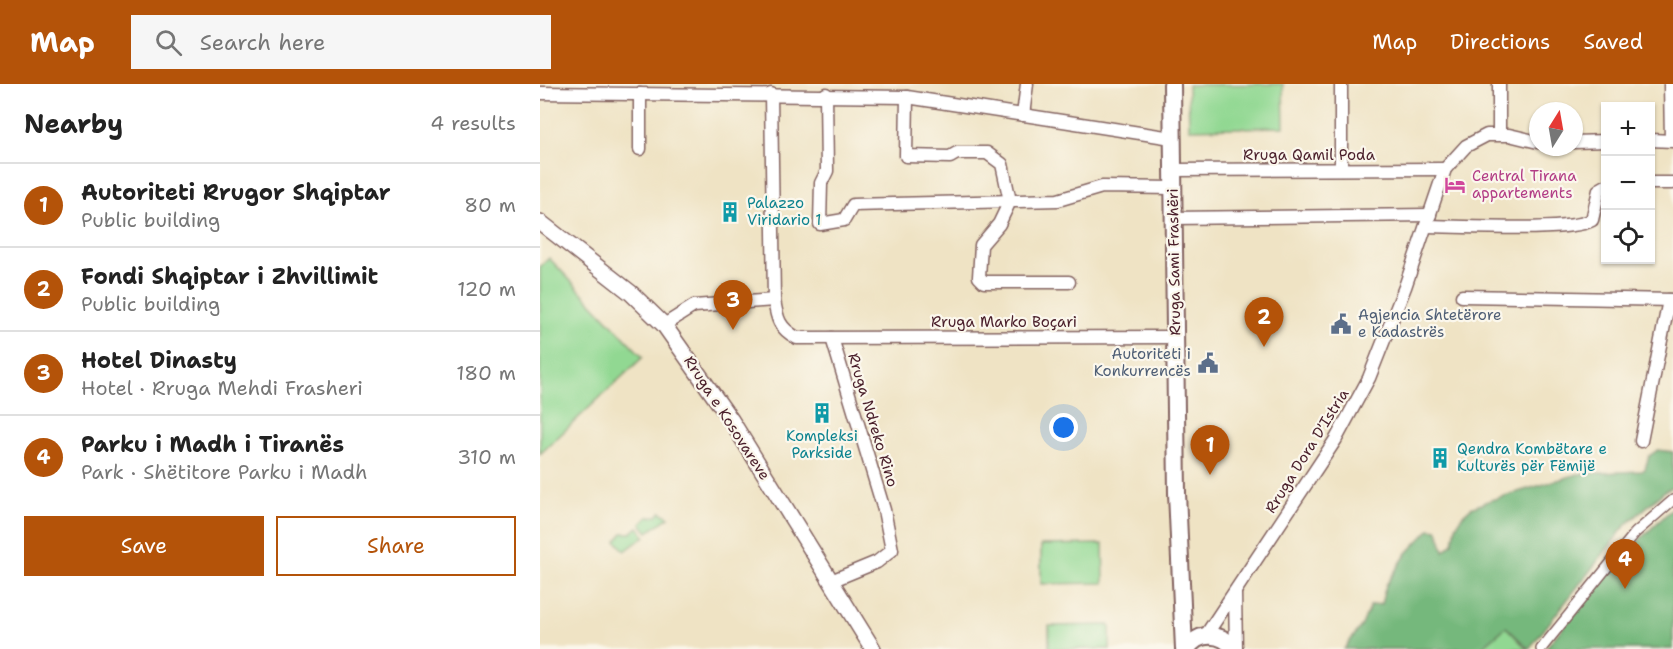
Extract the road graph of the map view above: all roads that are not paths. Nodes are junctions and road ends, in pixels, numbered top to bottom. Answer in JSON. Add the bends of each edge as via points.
{"nodes":[{"id":1,"x":1027,"y":84,"type":"edge"},
{"id":2,"x":1172,"y":84,"type":"edge"},
{"id":3,"x":1341,"y":84,"type":"edge"},
{"id":4,"x":1499,"y":84,"type":"edge"},
{"id":5,"x":1670,"y":84,"type":"edge"},
{"id":6,"x":555,"y":88,"type":"edge"},
{"id":7,"x":788,"y":89,"type":"edge"},
{"id":8,"x":540,"y":93,"type":"edge"},
{"id":9,"x":899,"y":93,"type":"edge"},
{"id":10,"x":640,"y":94,"type":"junction"},
{"id":11,"x":771,"y":94,"type":"junction"},
{"id":12,"x":826,"y":94,"type":"junction"},
{"id":13,"x":1023,"y":115,"type":"junction"},
{"id":14,"x":1499,"y":133,"type":"junction"},
{"id":15,"x":1172,"y":138,"type":"junction"},
{"id":16,"x":1529,"y":140,"type":"edge"},
{"id":17,"x":1655,"y":140,"type":"edge"},
{"id":18,"x":1601,"y":141,"type":"edge"},
{"id":19,"x":1672,"y":141,"type":"edge"},
{"id":20,"x":1583,"y":142,"type":"edge"},
{"id":21,"x":640,"y":148,"type":"dead end"},
{"id":22,"x":1341,"y":169,"type":"junction"},
{"id":23,"x":1445,"y":169,"type":"junction"},
{"id":24,"x":1173,"y":170,"type":"junction"},
{"id":25,"x":1655,"y":183,"type":"edge"},
{"id":26,"x":1673,"y":183,"type":"edge"},
{"id":27,"x":1173,"y":188,"type":"junction"},
{"id":28,"x":1601,"y":189,"type":"edge"},
{"id":29,"x":1010,"y":201,"type":"junction"},
{"id":30,"x":1173,"y":218,"type":"junction"},
{"id":31,"x":1428,"y":220,"type":"junction"},
{"id":32,"x":540,"y":222,"type":"edge"},
{"id":33,"x":1069,"y":282,"type":"dead end"},
{"id":34,"x":1462,"y":296,"type":"dead end"},
{"id":35,"x":774,"y":300,"type":"junction"},
{"id":36,"x":1671,"y":300,"type":"edge"},
{"id":37,"x":664,"y":325,"type":"junction"},
{"id":38,"x":1175,"y":337,"type":"junction"},
{"id":39,"x":832,"y":338,"type":"junction"},
{"id":40,"x":1641,"y":441,"type":"dead end"},
{"id":41,"x":1673,"y":500,"type":"edge"},
{"id":42,"x":831,"y":581,"type":"junction"},
{"id":43,"x":1235,"y":593,"type":"junction"},
{"id":44,"x":1183,"y":620,"type":"junction"},
{"id":45,"x":1204,"y":636,"type":"junction"},
{"id":46,"x":873,"y":649,"type":"edge"},
{"id":47,"x":1186,"y":649,"type":"edge"},
{"id":48,"x":1235,"y":649,"type":"edge"},
{"id":49,"x":1541,"y":649,"type":"edge"}],
"edges":[{"from":1,"to":13,"type":"street"},
{"from":2,"to":15,"type":"main road","name":"Rruga Sami Frashëri"},
{"from":3,"to":22,"type":"street"},
{"from":4,"to":14,"type":"street"},
{"from":5,"to":19,"type":"street"},
{"from":6,"to":8,"type":"street"},
{"from":6,"to":10,"type":"street"},
{"from":7,"to":11,"type":"street"},
{"from":7,"to":12,"type":"street"},
{"from":9,"to":12,"type":"street"},
{"from":9,"to":13,"type":"street"},
{"from":9,"to":29,"type":"street","via":[[906,156],[987,153],[1002,164]]},
{"from":10,"to":11,"type":"street"},
{"from":10,"to":21,"type":"street"},
{"from":11,"to":35,"type":"street","name":"Rruga Ndreko Rino"},
{"from":12,"to":29,"type":"street","via":[[827,171],[821,183],[820,224],[844,220],[853,205]]},
{"from":13,"to":15,"type":"street"},
{"from":14,"to":16,"type":"street"},
{"from":14,"to":23,"type":"street","via":[[1474,140]]},
{"from":15,"to":24,"type":"main road","name":"Rruga Sami Frashëri"},
{"from":17,"to":19,"type":"street"},
{"from":18,"to":20,"type":"street"},
{"from":22,"to":23,"type":"street","name":"Rruga Qamil Poda"},
{"from":22,"to":24,"type":"street","name":"Rruga Qamil Poda"},
{"from":23,"to":31,"type":"street","name":"Rruga Dora D'Istria"},
{"from":24,"to":27,"type":"main road","name":"Rruga Sami Frashëri"},
{"from":25,"to":26,"type":"street"},
{"from":27,"to":29,"type":"street","via":[[1102,187],[1058,200]]},
{"from":27,"to":30,"type":"main road","name":"Rruga Sami Frashëri"},
{"from":28,"to":31,"type":"street","via":[[1592,220],[1585,224],[1542,226]]},
{"from":29,"to":33,"type":"street","via":[[999,224],[981,245],[979,277],[984,282]]},
{"from":30,"to":31,"type":"street"},
{"from":30,"to":38,"type":"main road","name":"Rruga Sami Frashëri"},
{"from":31,"to":43,"type":"street","name":"Rruga Dora D'Istria","via":[[1369,378],[1336,439]]},
{"from":32,"to":37,"type":"street","name":"Rruga e Kosovareve","via":[[631,293]]},
{"from":34,"to":36,"type":"street"},
{"from":35,"to":37,"type":"street","via":[[694,306]]},
{"from":35,"to":39,"type":"street","name":"Rruga Ndreko Rino","via":[[777,319],[784,330],[797,338]]},
{"from":36,"to":40,"type":"street"},
{"from":37,"to":42,"type":"street","name":"Rruga e Kosovareve","via":[[731,420]]},
{"from":38,"to":39,"type":"street","name":"Rruga Marko Boçari"},
{"from":38,"to":44,"type":"main road","name":"Rruga Sami Frashëri"},
{"from":39,"to":42,"type":"street","name":"Rruga Ndreko Rino","via":[[884,510],[892,550],[877,562]]},
{"from":41,"to":49,"type":"street","via":[[1635,533]]},
{"from":42,"to":46,"type":"street","name":"Rruga e Kosovareve"},
{"from":43,"to":45,"type":"street","name":"Rruga Dora D'Istria"},
{"from":43,"to":48,"type":"street"},
{"from":44,"to":45,"type":"main road"},
{"from":44,"to":47,"type":"main road","name":"Rruga Sami Frashëri"},
{"from":45,"to":47,"type":"main road"},
{"from":45,"to":48,"type":"main road","via":[[1224,639]]}]}
